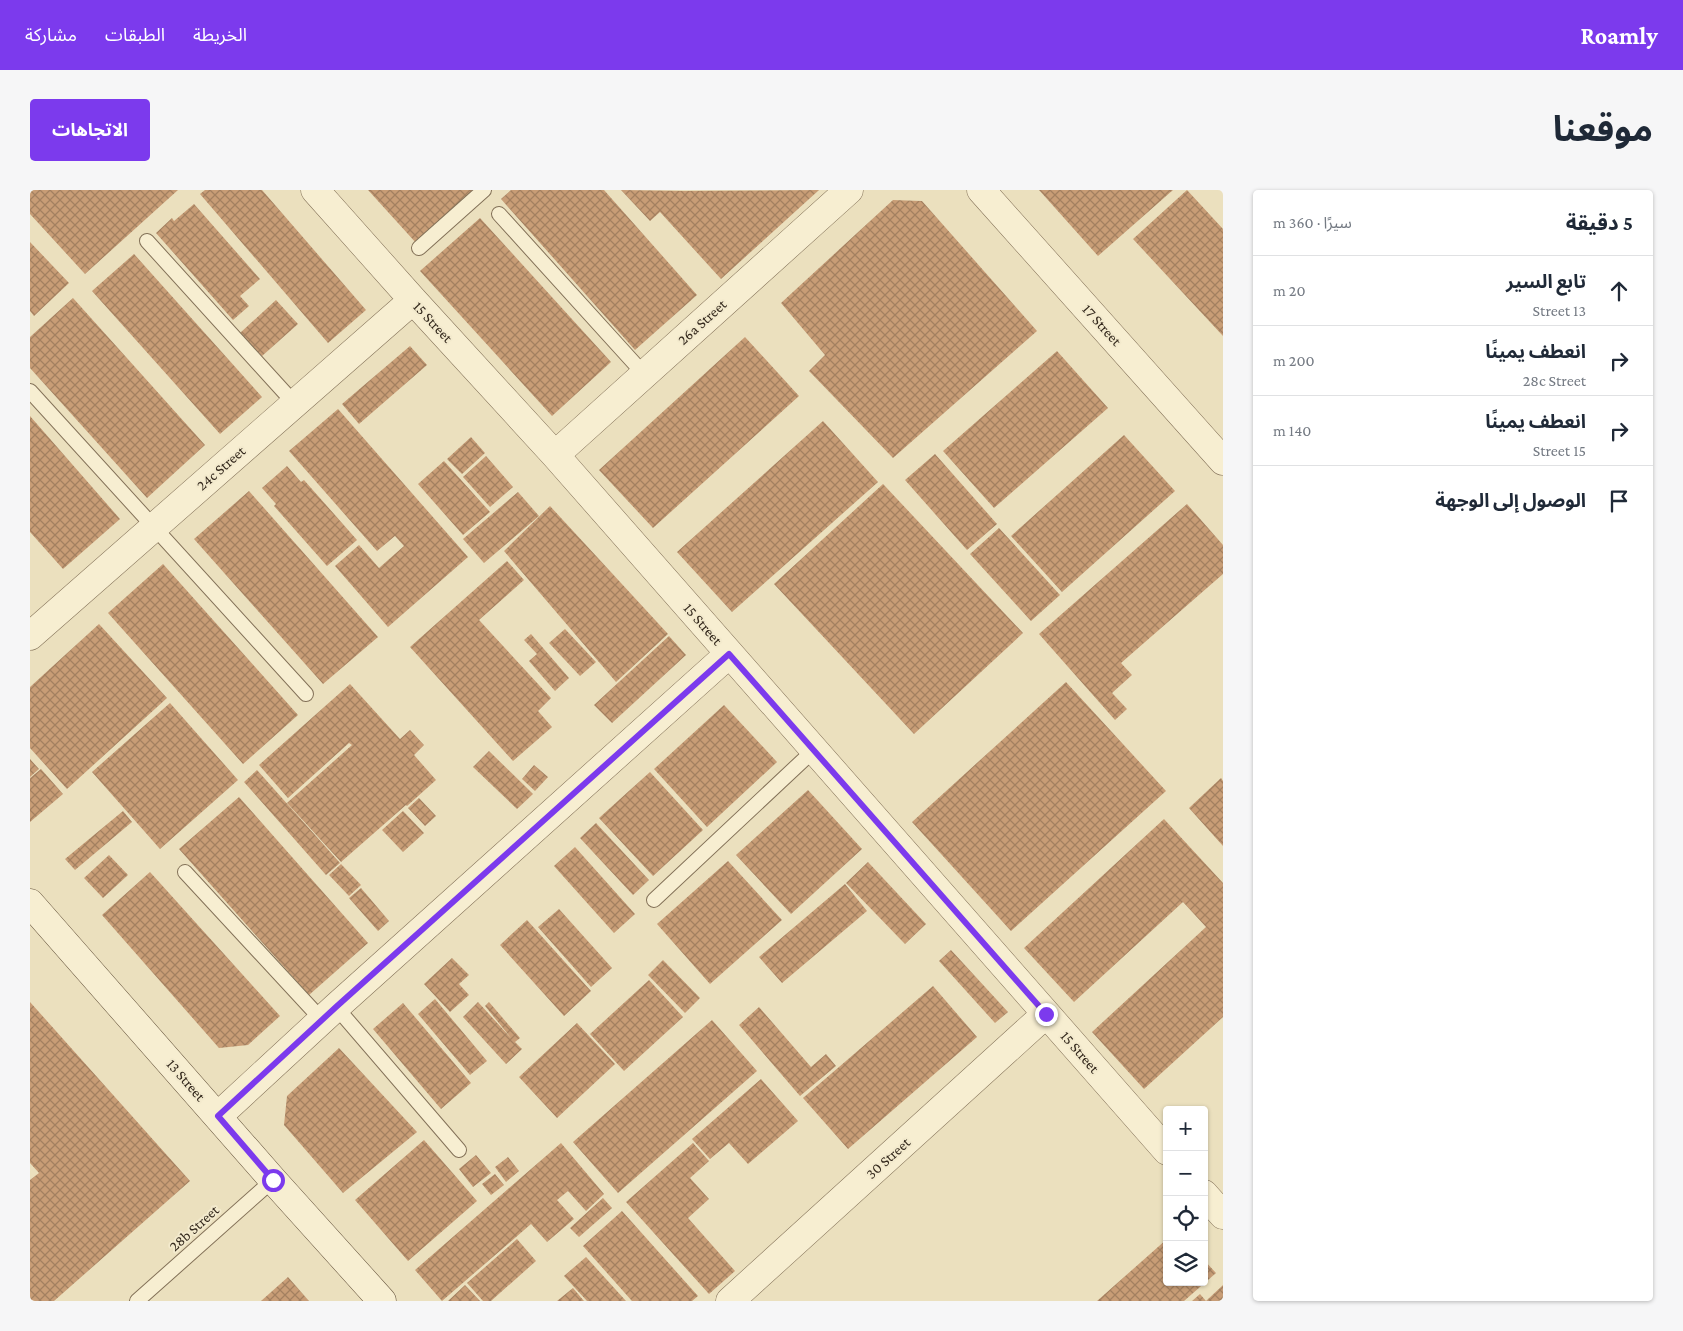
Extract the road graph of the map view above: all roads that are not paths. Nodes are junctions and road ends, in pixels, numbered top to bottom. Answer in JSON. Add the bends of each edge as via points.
{"nodes":[{"id":1,"x":315,"y":190,"type":"edge"},
{"id":2,"x":484,"y":190,"type":"edge"},
{"id":3,"x":849,"y":190,"type":"edge"},
{"id":4,"x":981,"y":190,"type":"edge"},
{"id":5,"x":499,"y":214,"type":"dead end"},
{"id":6,"x":147,"y":241,"type":"dead end"},
{"id":7,"x":419,"y":248,"type":"dead end"},
{"id":8,"x":413,"y":300,"type":"junction"},
{"id":9,"x":644,"y":374,"type":"junction"},
{"id":10,"x":30,"y":391,"type":"edge"},
{"id":11,"x":295,"y":404,"type":"junction"},
{"id":12,"x":554,"y":455,"type":"junction"},
{"id":13,"x":1223,"y":461,"type":"edge"},
{"id":14,"x":154,"y":527,"type":"junction"},
{"id":15,"x":30,"y":636,"type":"edge"},
{"id":16,"x":729,"y":654,"type":"junction"},
{"id":17,"x":306,"y":694,"type":"dead end"},
{"id":18,"x":814,"y":750,"type":"junction"},
{"id":19,"x":185,"y":872,"type":"dead end"},
{"id":20,"x":654,"y":900,"type":"dead end"},
{"id":21,"x":30,"y":903,"type":"edge"},
{"id":22,"x":329,"y":1013,"type":"junction"},
{"id":23,"x":1046,"y":1014,"type":"junction"},
{"id":24,"x":218,"y":1116,"type":"junction"},
{"id":25,"x":1163,"y":1146,"type":"edge"},
{"id":26,"x":459,"y":1150,"type":"dead end"},
{"id":27,"x":273,"y":1180,"type":"junction"},
{"id":28,"x":1206,"y":1196,"type":"edge"},
{"id":29,"x":1223,"y":1215,"type":"edge"},
{"id":30,"x":137,"y":1301,"type":"edge"},
{"id":31,"x":382,"y":1301,"type":"edge"},
{"id":32,"x":730,"y":1301,"type":"edge"}],
"edges":[{"from":1,"to":8,"type":"street","name":"15 Street"},
{"from":2,"to":7,"type":"lane"},
{"from":3,"to":9,"type":"street","name":"26a Street"},
{"from":4,"to":13,"type":"street","name":"17 Street"},
{"from":5,"to":9,"type":"lane"},
{"from":6,"to":11,"type":"lane"},
{"from":8,"to":11,"type":"street","name":"24c Street"},
{"from":8,"to":12,"type":"street","name":"15 Street"},
{"from":9,"to":12,"type":"street","name":"26a Street"},
{"from":10,"to":14,"type":"lane"},
{"from":11,"to":14,"type":"street","name":"24c Street"},
{"from":12,"to":16,"type":"street","name":"15 Street"},
{"from":14,"to":15,"type":"street","name":"24c Street"},
{"from":14,"to":17,"type":"lane"},
{"from":16,"to":18,"type":"street","name":"15 Street"},
{"from":16,"to":22,"type":"street"},
{"from":18,"to":20,"type":"lane"},
{"from":18,"to":23,"type":"street","name":"15 Street"},
{"from":19,"to":22,"type":"lane"},
{"from":21,"to":24,"type":"street","name":"13 Street"},
{"from":22,"to":24,"type":"street"},
{"from":22,"to":26,"type":"lane"},
{"from":23,"to":25,"type":"street","name":"15 Street"},
{"from":23,"to":32,"type":"street","name":"30 Street"},
{"from":24,"to":27,"type":"street","name":"13 Street"},
{"from":27,"to":30,"type":"lane","name":"28b Street"},
{"from":27,"to":31,"type":"street","name":"13 Street"},
{"from":28,"to":29,"type":"street"}]}
